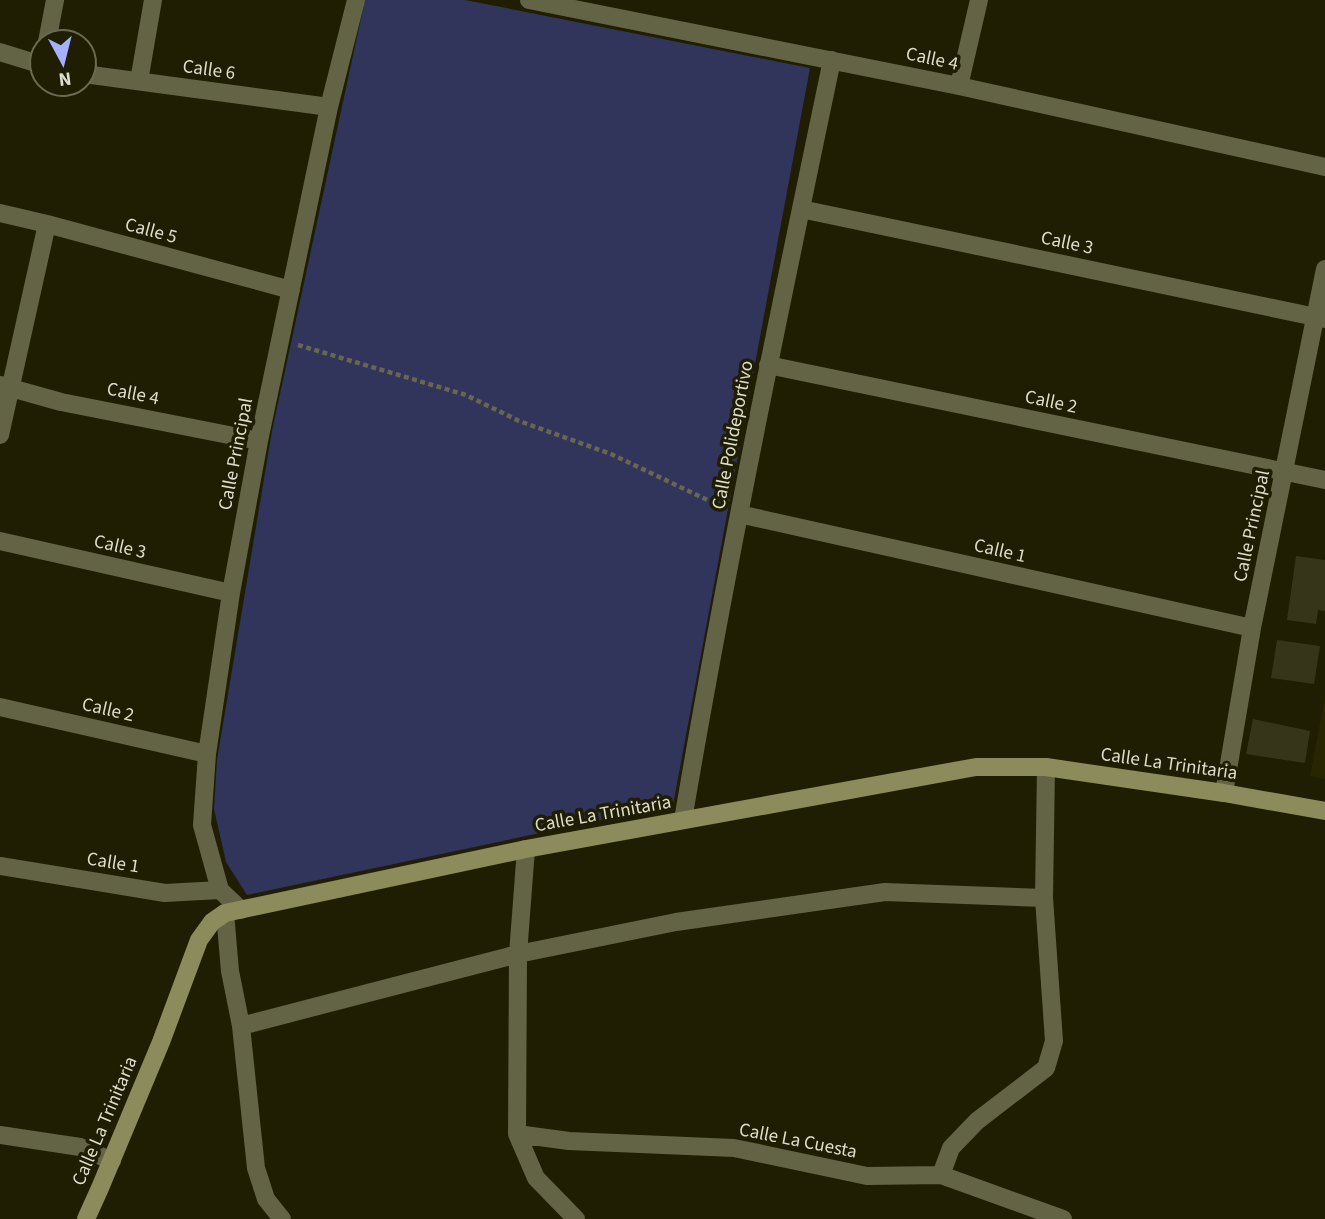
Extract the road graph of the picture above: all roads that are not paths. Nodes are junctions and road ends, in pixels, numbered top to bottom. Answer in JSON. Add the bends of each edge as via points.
{"nodes":[{"id":1,"x":55,"y":0,"type":"edge"},
{"id":2,"x":153,"y":0,"type":"edge"},
{"id":3,"x":356,"y":0,"type":"edge"},
{"id":4,"x":529,"y":0,"type":"edge"},
{"id":5,"x":979,"y":0,"type":"edge"},
{"id":6,"x":50,"y":28,"type":"edge"},
{"id":7,"x":0,"y":52,"type":"edge"},
{"id":8,"x":832,"y":60,"type":"junction"},
{"id":9,"x":28,"y":61,"type":"edge"},
{"id":10,"x":98,"y":76,"type":"edge"},
{"id":11,"x":139,"y":81,"type":"junction"},
{"id":12,"x":959,"y":86,"type":"junction"},
{"id":13,"x":329,"y":107,"type":"junction"},
{"id":14,"x":1325,"y":167,"type":"edge"},
{"id":15,"x":801,"y":209,"type":"junction"},
{"id":16,"x":0,"y":213,"type":"edge"},
{"id":17,"x":47,"y":224,"type":"junction"},
{"id":18,"x":1325,"y":269,"type":"edge"},
{"id":19,"x":290,"y":290,"type":"junction"},
{"id":20,"x":1320,"y":318,"type":"edge"},
{"id":21,"x":768,"y":365,"type":"junction"},
{"id":22,"x":6,"y":387,"type":"edge"},
{"id":23,"x":0,"y":435,"type":"edge"},
{"id":24,"x":259,"y":440,"type":"junction"},
{"id":25,"x":1285,"y":471,"type":"junction"},
{"id":26,"x":1325,"y":480,"type":"edge"},
{"id":27,"x":739,"y":514,"type":"junction"},
{"id":28,"x":0,"y":541,"type":"edge"},
{"id":29,"x":231,"y":593,"type":"junction"},
{"id":30,"x":1252,"y":628,"type":"junction"},
{"id":31,"x":0,"y":707,"type":"edge"},
{"id":32,"x":207,"y":754,"type":"junction"},
{"id":33,"x":1046,"y":767,"type":"junction"},
{"id":34,"x":1224,"y":793,"type":"junction"},
{"id":35,"x":1325,"y":811,"type":"edge"},
{"id":36,"x":683,"y":820,"type":"junction"},
{"id":37,"x":526,"y":849,"type":"junction"},
{"id":38,"x":0,"y":866,"type":"edge"},
{"id":39,"x":220,"y":890,"type":"junction"},
{"id":40,"x":1044,"y":898,"type":"junction"},
{"id":41,"x":233,"y":912,"type":"junction"},
{"id":42,"x":518,"y":954,"type":"junction"},
{"id":43,"x":241,"y":1026,"type":"junction"},
{"id":44,"x":517,"y":1134,"type":"junction"},
{"id":45,"x":0,"y":1135,"type":"edge"},
{"id":46,"x":112,"y":1161,"type":"junction"},
{"id":47,"x":941,"y":1175,"type":"junction"},
{"id":48,"x":86,"y":1219,"type":"edge"},
{"id":49,"x":282,"y":1219,"type":"edge"},
{"id":50,"x":576,"y":1219,"type":"edge"},
{"id":51,"x":1063,"y":1219,"type":"edge"}],
"edges":[{"from":1,"to":6,"type":"street"},
{"from":2,"to":11,"type":"street"},
{"from":3,"to":13,"type":"street","name":"Calle Principal"},
{"from":4,"to":8,"type":"street","name":"Calle 4"},
{"from":5,"to":12,"type":"street"},
{"from":7,"to":9,"type":"street"},
{"from":8,"to":12,"type":"street","name":"Calle 4"},
{"from":8,"to":15,"type":"street","name":"Calle Polideportivo"},
{"from":10,"to":11,"type":"street","name":"Calle 6"},
{"from":11,"to":13,"type":"street","name":"Calle 6"},
{"from":12,"to":14,"type":"street","name":"Calle 4"},
{"from":13,"to":19,"type":"street","name":"Calle Principal"},
{"from":15,"to":20,"type":"street","name":"Calle 3"},
{"from":15,"to":21,"type":"street","name":"Calle Polideportivo"},
{"from":16,"to":17,"type":"street","name":"Calle 5"},
{"from":17,"to":19,"type":"street","name":"Calle 5"},
{"from":17,"to":22,"type":"street"},
{"from":18,"to":20,"type":"street","name":"Calle Principal"},
{"from":19,"to":24,"type":"street","name":"Calle Principal"},
{"from":20,"to":25,"type":"street","name":"Calle Principal"},
{"from":21,"to":25,"type":"street","name":"Calle 2"},
{"from":21,"to":27,"type":"street","name":"Calle Polideportivo"},
{"from":22,"to":23,"type":"street"},
{"from":22,"to":24,"type":"street","name":"Calle 4"},
{"from":24,"to":29,"type":"street","name":"Calle Principal"},
{"from":25,"to":26,"type":"street","name":"Calle 2"},
{"from":25,"to":30,"type":"street","name":"Calle Principal"},
{"from":27,"to":30,"type":"street","name":"Calle 1"},
{"from":27,"to":36,"type":"street","name":"Calle Polideportivo"},
{"from":28,"to":29,"type":"street","name":"Calle 3"},
{"from":29,"to":32,"type":"street","name":"Calle Principal"},
{"from":30,"to":34,"type":"street","name":"Calle Principal"},
{"from":31,"to":32,"type":"street","name":"Calle 2"},
{"from":32,"to":39,"type":"street","name":"Calle Principal","via":[[202,825]]},
{"from":33,"to":34,"type":"main road","name":"Calle La Trinitaria"},
{"from":33,"to":36,"type":"main road","name":"Calle La Trinitaria","via":[[976,767]]},
{"from":33,"to":40,"type":"street"},
{"from":34,"to":35,"type":"main road","name":"Calle La Trinitaria"},
{"from":36,"to":37,"type":"main road","name":"Calle La Trinitaria"},
{"from":37,"to":41,"type":"main road","name":"Calle La Trinitaria"},
{"from":37,"to":42,"type":"street"},
{"from":38,"to":39,"type":"street","name":"Calle 1","via":[[165,893]]},
{"from":39,"to":41,"type":"street"},
{"from":40,"to":42,"type":"street","via":[[885,892],[676,922]]},
{"from":40,"to":47,"type":"street","via":[[1054,1041],[1046,1068],[951,1147]]},
{"from":41,"to":43,"type":"street","via":[[230,971]]},
{"from":41,"to":46,"type":"main road","name":"Calle La Trinitaria","via":[[212,922],[199,940]]},
{"from":42,"to":43,"type":"street"},
{"from":42,"to":44,"type":"street"},
{"from":43,"to":49,"type":"street","via":[[256,1168],[266,1199]]},
{"from":44,"to":47,"type":"street","name":"Calle La Cuesta","via":[[569,1141],[734,1148],[867,1176]]},
{"from":44,"to":50,"type":"street","via":[[536,1178]]},
{"from":45,"to":46,"type":"street","via":[[80,1147]]},
{"from":46,"to":48,"type":"main road","name":"Calle La Trinitaria"},
{"from":47,"to":51,"type":"street","name":"Calle La Cuesta"}]}
